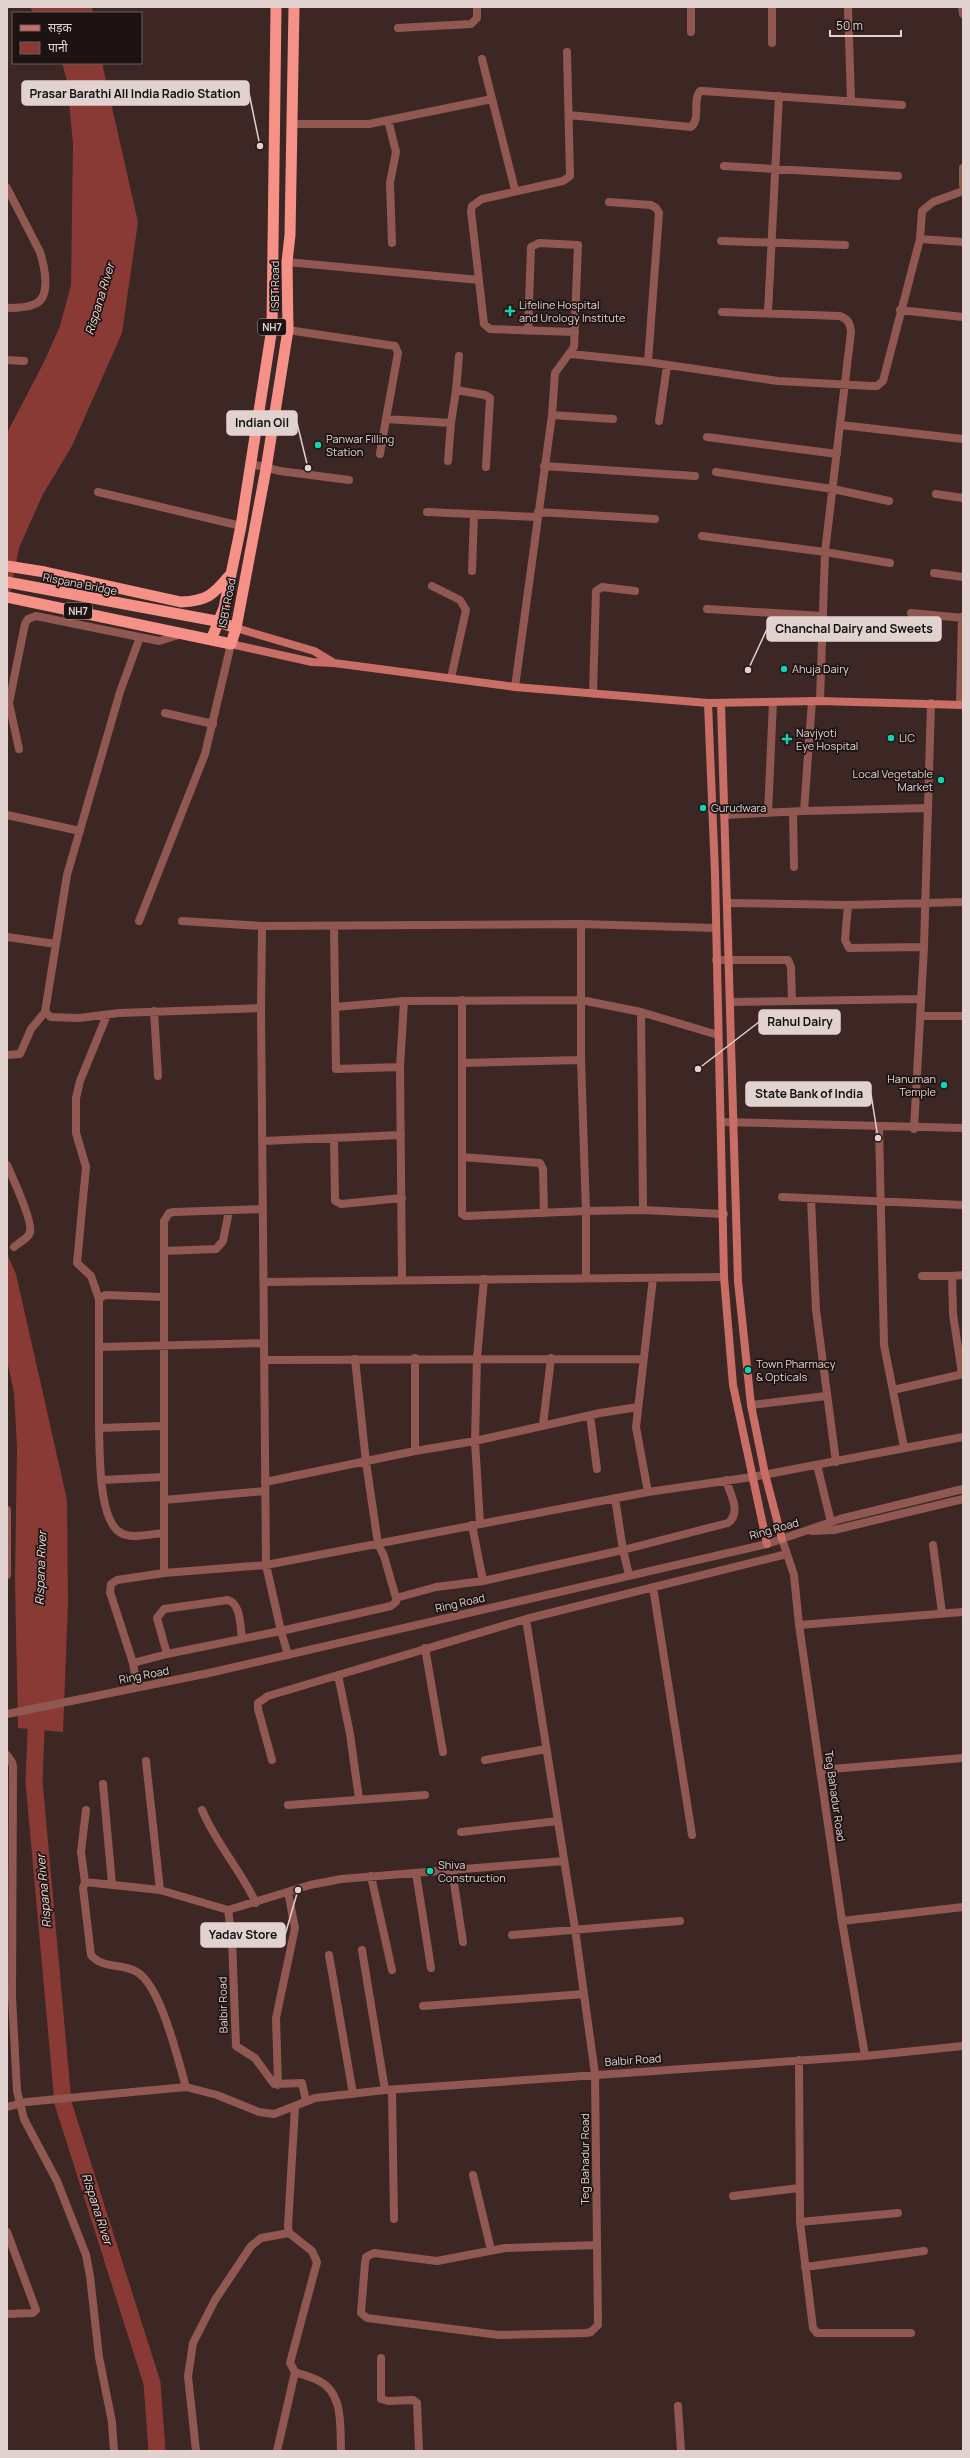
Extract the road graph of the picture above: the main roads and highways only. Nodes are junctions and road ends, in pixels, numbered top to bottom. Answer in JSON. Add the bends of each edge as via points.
{"nodes":[{"id":1,"x":276,"y":7,"type":"edge"},
{"id":2,"x":294,"y":7,"type":"edge"},
{"id":3,"x":7,"y":566,"type":"edge"},
{"id":4,"x":231,"y":574,"type":"junction"},
{"id":5,"x":7,"y":582,"type":"edge"},
{"id":6,"x":7,"y":597,"type":"edge"},
{"id":7,"x":218,"y":622,"type":"junction"},
{"id":8,"x":236,"y":628,"type":"junction"},
{"id":9,"x":211,"y":640,"type":"junction"},
{"id":10,"x":231,"y":644,"type":"junction"},
{"id":11,"x":334,"y":663,"type":"junction"},
{"id":12,"x":708,"y":703,"type":"junction"},
{"id":13,"x":721,"y":703,"type":"junction"},
{"id":14,"x":961,"y":705,"type":"edge"},
{"id":15,"x":782,"y":1539,"type":"road end"},
{"id":16,"x":767,"y":1544,"type":"road end"}],
"edges":[{"from":1,"to":4,"type":"highway","number":"NH7","via":[[272,328]]},
{"from":2,"to":8,"type":"highway","name":"ISBT Road","number":"NH7","via":[[290,235],[287,262],[288,330],[266,469]]},
{"from":3,"to":4,"type":"highway","via":[[181,602],[204,600],[216,592]]},
{"from":4,"to":7,"type":"highway","number":"NH7"},
{"from":5,"to":7,"type":"highway","name":"Rispana Bridge","number":"NH7"},
{"from":6,"to":9,"type":"highway","name":"ISBT Road","number":"NH7"},
{"from":7,"to":8,"type":"highway","number":"NH7"},
{"from":7,"to":9,"type":"highway","number":"NH7"},
{"from":8,"to":10,"type":"highway","name":"ISBT Road","number":"NH7"},
{"from":8,"to":11,"type":"main road","via":[[314,651]]},
{"from":9,"to":10,"type":"highway","name":"ISBT Road","number":"NH7"},
{"from":10,"to":11,"type":"main road","via":[[312,662]]},
{"from":11,"to":12,"type":"main road","via":[[515,687]]},
{"from":12,"to":13,"type":"main road"},
{"from":12,"to":16,"type":"main road","via":[[724,1277],[733,1385]]},
{"from":13,"to":14,"type":"main road","via":[[816,701]]},
{"from":13,"to":15,"type":"main road","via":[[738,1281],[751,1405]]}]}
